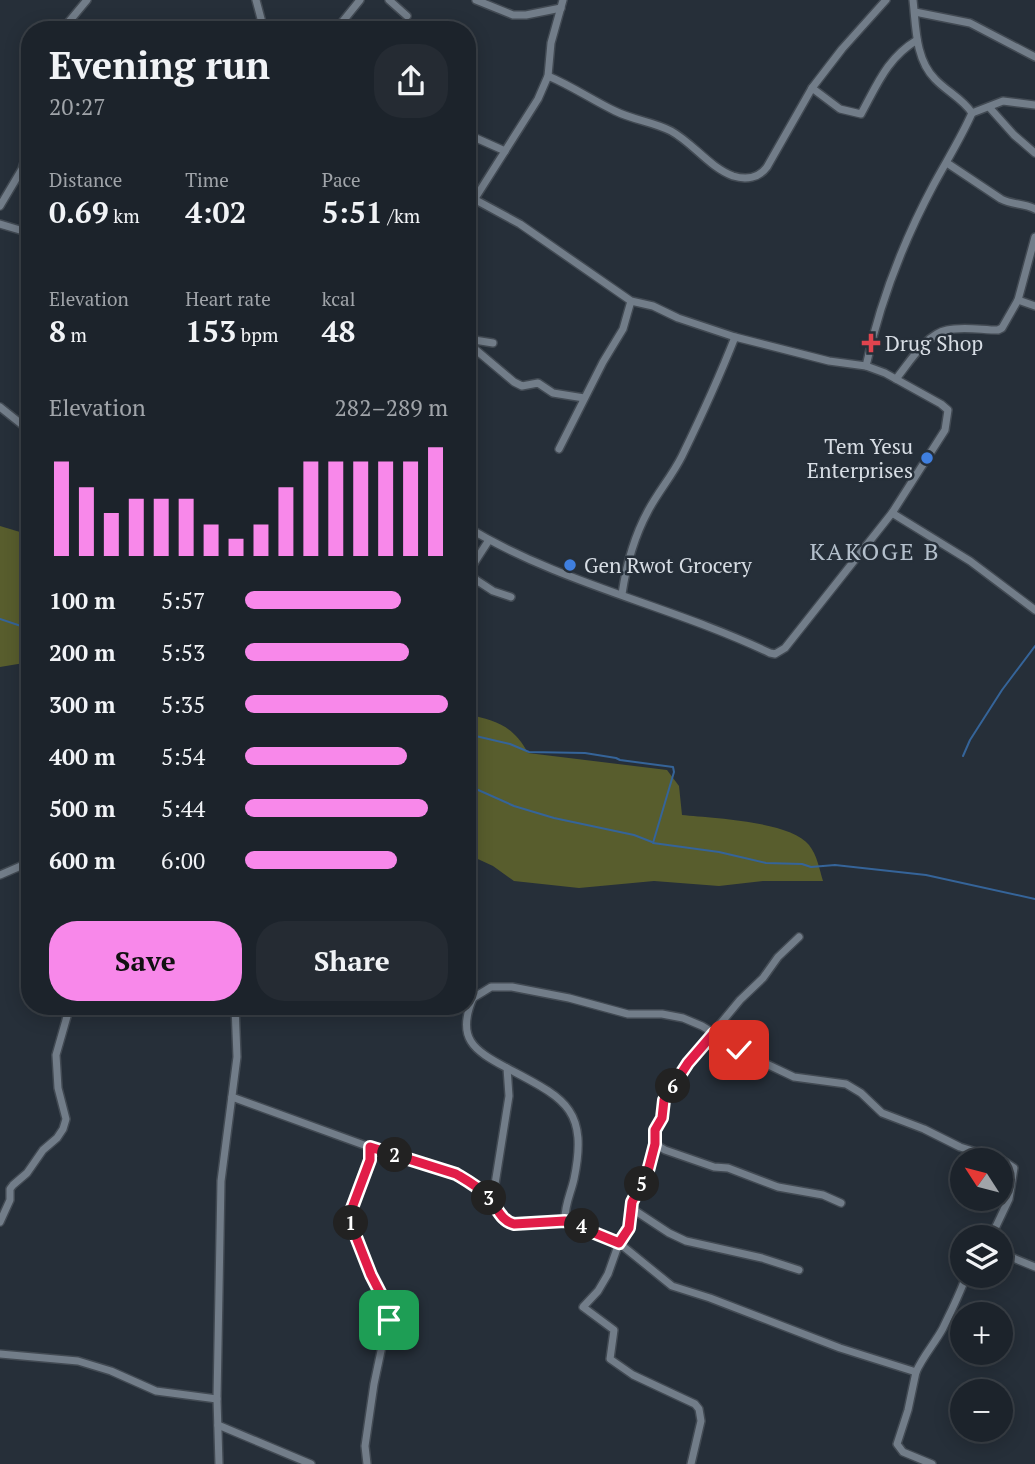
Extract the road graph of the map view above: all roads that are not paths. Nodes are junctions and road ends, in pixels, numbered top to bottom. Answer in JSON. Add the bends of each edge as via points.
{"nodes":[{"id":1,"x":88,"y":0,"type":"edge"},
{"id":2,"x":256,"y":0,"type":"edge"},
{"id":3,"x":360,"y":0,"type":"edge"},
{"id":4,"x":389,"y":0,"type":"edge"},
{"id":5,"x":476,"y":0,"type":"edge"},
{"id":6,"x":886,"y":0,"type":"edge"},
{"id":7,"x":913,"y":0,"type":"edge"},
{"id":8,"x":562,"y":4,"type":"edge"},
{"id":9,"x":915,"y":12,"type":"junction"},
{"id":10,"x":407,"y":16,"type":"dead end"},
{"id":11,"x":70,"y":21,"type":"edge"},
{"id":12,"x":262,"y":21,"type":"edge"},
{"id":13,"x":343,"y":21,"type":"edge"},
{"id":14,"x":917,"y":40,"type":"junction"},
{"id":15,"x":1035,"y":57,"type":"edge"},
{"id":16,"x":548,"y":76,"type":"junction"},
{"id":17,"x":812,"y":88,"type":"junction"},
{"id":18,"x":1035,"y":105,"type":"edge"},
{"id":19,"x":989,"y":107,"type":"junction"},
{"id":20,"x":972,"y":113,"type":"junction"},
{"id":21,"x":476,"y":138,"type":"edge"},
{"id":22,"x":505,"y":151,"type":"junction"},
{"id":23,"x":1035,"y":153,"type":"edge"},
{"id":24,"x":947,"y":163,"type":"junction"},
{"id":25,"x":21,"y":171,"type":"edge"},
{"id":26,"x":476,"y":195,"type":"edge"},
{"id":27,"x":476,"y":199,"type":"edge"},
{"id":28,"x":0,"y":206,"type":"edge"},
{"id":29,"x":1035,"y":209,"type":"edge"},
{"id":30,"x":0,"y":224,"type":"edge"},
{"id":31,"x":21,"y":230,"type":"edge"},
{"id":32,"x":1035,"y":237,"type":"edge"},
{"id":33,"x":1018,"y":300,"type":"junction"},
{"id":34,"x":631,"y":301,"type":"junction"},
{"id":35,"x":1035,"y":306,"type":"edge"},
{"id":36,"x":735,"y":337,"type":"junction"},
{"id":37,"x":476,"y":340,"type":"edge"},
{"id":38,"x":493,"y":343,"type":"dead end"},
{"id":39,"x":476,"y":350,"type":"edge"},
{"id":40,"x":866,"y":366,"type":"junction"},
{"id":41,"x":896,"y":379,"type":"junction"},
{"id":42,"x":584,"y":398,"type":"junction"},
{"id":43,"x":0,"y":407,"type":"edge"},
{"id":44,"x":21,"y":423,"type":"edge"},
{"id":45,"x":559,"y":449,"type":"dead end"},
{"id":46,"x":892,"y":513,"type":"junction"},
{"id":47,"x":476,"y":532,"type":"edge"},
{"id":48,"x":489,"y":540,"type":"junction"},
{"id":49,"x":476,"y":560,"type":"edge"},
{"id":50,"x":476,"y":580,"type":"edge"},
{"id":51,"x":622,"y":594,"type":"junction"},
{"id":52,"x":511,"y":597,"type":"dead end"},
{"id":53,"x":1035,"y":610,"type":"edge"},
{"id":54,"x":21,"y":866,"type":"edge"},
{"id":55,"x":0,"y":875,"type":"edge"},
{"id":56,"x":799,"y":937,"type":"dead end"},
{"id":57,"x":476,"y":993,"type":"edge"},
{"id":58,"x":67,"y":1015,"type":"edge"},
{"id":59,"x":235,"y":1015,"type":"edge"},
{"id":60,"x":467,"y":1015,"type":"edge"},
{"id":61,"x":713,"y":1034,"type":"junction"},
{"id":62,"x":507,"y":1068,"type":"junction"},
{"id":63,"x":232,"y":1097,"type":"junction"},
{"id":64,"x":655,"y":1144,"type":"junction"},
{"id":65,"x":370,"y":1147,"type":"junction"},
{"id":66,"x":492,"y":1203,"type":"junction"},
{"id":67,"x":841,"y":1203,"type":"dead end"},
{"id":68,"x":631,"y":1208,"type":"junction"},
{"id":69,"x":565,"y":1221,"type":"junction"},
{"id":70,"x":0,"y":1222,"type":"edge"},
{"id":71,"x":997,"y":1225,"type":"edge"},
{"id":72,"x":619,"y":1243,"type":"junction"},
{"id":73,"x":1013,"y":1258,"type":"edge"},
{"id":74,"x":1035,"y":1267,"type":"edge"},
{"id":75,"x":799,"y":1270,"type":"dead end"},
{"id":76,"x":962,"y":1288,"type":"edge"},
{"id":77,"x":0,"y":1354,"type":"edge"},
{"id":78,"x":916,"y":1372,"type":"junction"},
{"id":79,"x":217,"y":1399,"type":"junction"},
{"id":80,"x":218,"y":1425,"type":"junction"},
{"id":81,"x":219,"y":1464,"type":"edge"},
{"id":82,"x":311,"y":1464,"type":"edge"},
{"id":83,"x":367,"y":1464,"type":"edge"},
{"id":84,"x":691,"y":1464,"type":"edge"},
{"id":85,"x":932,"y":1464,"type":"edge"}],
"edges":[{"from":1,"to":11,"type":"street"},
{"from":2,"to":12,"type":"street"},
{"from":3,"to":13,"type":"street"},
{"from":4,"to":10,"type":"street"},
{"from":5,"to":8,"type":"street","via":[[513,15]]},
{"from":6,"to":17,"type":"street"},
{"from":7,"to":9,"type":"street"},
{"from":8,"to":16,"type":"street"},
{"from":9,"to":14,"type":"street"},
{"from":9,"to":15,"type":"street","via":[[970,23]]},
{"from":14,"to":17,"type":"street","via":[[883,71],[861,114],[840,110]]},
{"from":14,"to":20,"type":"street","via":[[932,75]]},
{"from":16,"to":17,"type":"street","via":[[615,111],[672,132],[723,171],[746,178],[767,167]]},
{"from":16,"to":22,"type":"street"},
{"from":18,"to":19,"type":"street","via":[[1008,101]]},
{"from":19,"to":20,"type":"street"},
{"from":19,"to":23,"type":"street"},
{"from":20,"to":24,"type":"street"},
{"from":21,"to":22,"type":"street"},
{"from":22,"to":26,"type":"street"},
{"from":24,"to":29,"type":"street","via":[[1001,199]]},
{"from":24,"to":40,"type":"street","via":[[890,277]]},
{"from":25,"to":28,"type":"street"},
{"from":27,"to":34,"type":"street","via":[[531,231]]},
{"from":30,"to":31,"type":"street"},
{"from":32,"to":33,"type":"street"},
{"from":33,"to":35,"type":"street"},
{"from":33,"to":41,"type":"street","via":[[998,330],[938,333]]},
{"from":34,"to":36,"type":"street"},
{"from":34,"to":42,"type":"street","via":[[628,319]]},
{"from":36,"to":40,"type":"street"},
{"from":36,"to":51,"type":"street","via":[[682,456],[646,514]]},
{"from":37,"to":38,"type":"street"},
{"from":39,"to":42,"type":"street","via":[[522,386],[538,383],[553,393]]},
{"from":40,"to":41,"type":"street"},
{"from":41,"to":46,"type":"street","via":[[941,404],[948,416],[945,430]]},
{"from":42,"to":45,"type":"street"},
{"from":43,"to":44,"type":"street"},
{"from":46,"to":51,"type":"street","via":[[785,648],[775,654]]},
{"from":46,"to":53,"type":"street","via":[[970,561]]},
{"from":47,"to":48,"type":"street"},
{"from":48,"to":49,"type":"street"},
{"from":48,"to":51,"type":"street"},
{"from":50,"to":52,"type":"street"},
{"from":54,"to":55,"type":"street"},
{"from":56,"to":61,"type":"street"},
{"from":57,"to":61,"type":"street","via":[[491,987],[522,989],[628,1014],[683,1018]]},
{"from":58,"to":70,"type":"street","via":[[56,1055],[66,1119],[57,1138],[13,1185]]},
{"from":59,"to":63,"type":"street"},
{"from":60,"to":62,"type":"street","via":[[467,1040]]},
{"from":61,"to":64,"type":"street","via":[[664,1100]]},
{"from":61,"to":71,"type":"street","via":[[794,1077],[853,1087],[882,1113],[1009,1164],[1014,1178]]},
{"from":62,"to":66,"type":"street","via":[[509,1096]]},
{"from":62,"to":69,"type":"street","via":[[552,1092],[570,1108],[576,1164]]},
{"from":63,"to":65,"type":"street"},
{"from":63,"to":79,"type":"street","via":[[221,1181]]},
{"from":64,"to":67,"type":"street","via":[[714,1167]]},
{"from":64,"to":68,"type":"street"},
{"from":65,"to":66,"type":"street","via":[[456,1174]]},
{"from":65,"to":83,"type":"street","via":[[351,1224],[389,1320],[374,1384],[365,1446]]},
{"from":66,"to":69,"type":"street","via":[[514,1224]]},
{"from":68,"to":72,"type":"street","via":[[629,1228]]},
{"from":68,"to":75,"type":"street","via":[[686,1241]]},
{"from":69,"to":72,"type":"street"},
{"from":72,"to":78,"type":"street","via":[[672,1286]]},
{"from":72,"to":84,"type":"street","via":[[608,1274],[583,1307],[614,1330],[610,1359],[699,1409],[701,1421]]},
{"from":73,"to":74,"type":"street"},
{"from":76,"to":78,"type":"street"},
{"from":77,"to":79,"type":"street","via":[[78,1361],[156,1391]]},
{"from":78,"to":85,"type":"street","via":[[897,1444],[903,1452]]},
{"from":79,"to":80,"type":"street"},
{"from":80,"to":81,"type":"street"},
{"from":80,"to":82,"type":"street"}]}
